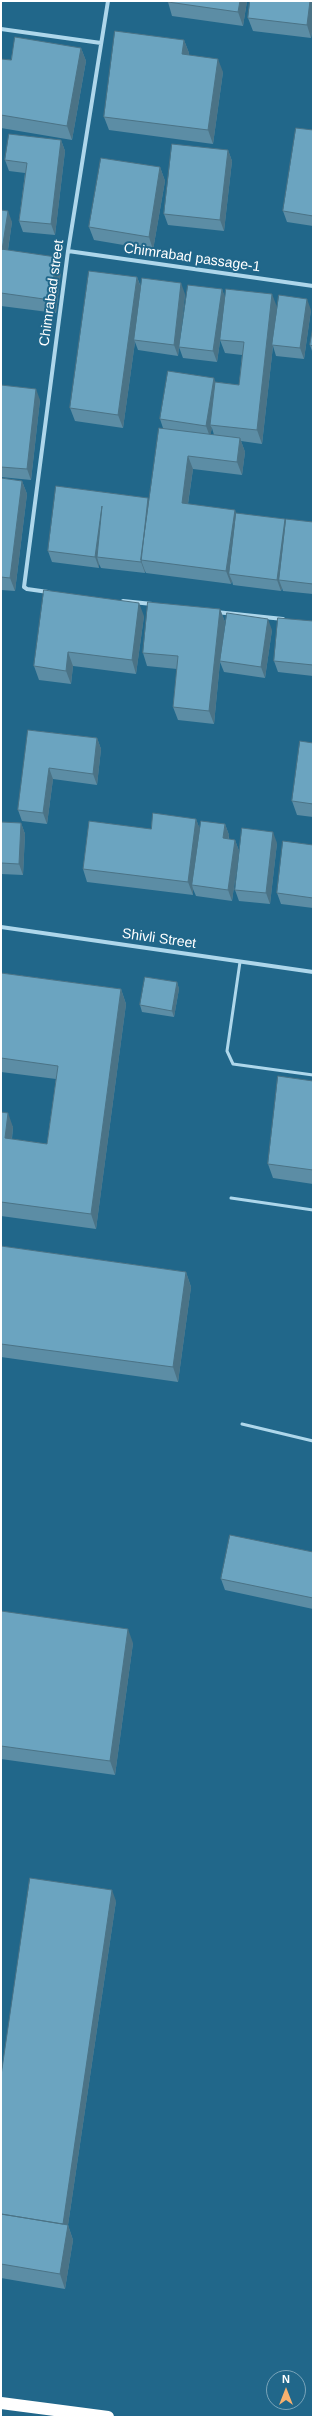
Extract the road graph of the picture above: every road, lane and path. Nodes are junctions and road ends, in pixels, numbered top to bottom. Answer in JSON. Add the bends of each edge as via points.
{"nodes":[{"id":1,"x":108,"y":1,"type":"edge"},
{"id":2,"x":1,"y":28,"type":"edge"},
{"id":3,"x":102,"y":43,"type":"junction"},
{"id":4,"x":68,"y":251,"type":"junction"},
{"id":5,"x":313,"y":286,"type":"edge"},
{"id":6,"x":51,"y":592,"type":"edge"},
{"id":7,"x":114,"y":600,"type":"edge"},
{"id":8,"x":154,"y":604,"type":"edge"},
{"id":9,"x":210,"y":611,"type":"edge"},
{"id":10,"x":289,"y":620,"type":"edge"},
{"id":11,"x":1,"y":926,"type":"edge"},
{"id":12,"x":240,"y":962,"type":"junction"},
{"id":13,"x":313,"y":972,"type":"edge"},
{"id":14,"x":313,"y":1075,"type":"edge"},
{"id":15,"x":231,"y":1198,"type":"dead end"},
{"id":16,"x":313,"y":1210,"type":"edge"},
{"id":17,"x":242,"y":1424,"type":"dead end"},
{"id":18,"x":313,"y":1441,"type":"edge"},
{"id":19,"x":1,"y":2403,"type":"edge"},
{"id":20,"x":108,"y":2417,"type":"edge"}],
"edges":[{"from":1,"to":3,"type":"street","name":"Chimrаbаd street"},
{"from":2,"to":3,"type":"street"},
{"from":3,"to":4,"type":"street","name":"Chimrаbаd street"},
{"from":4,"to":5,"type":"street","name":"Chimrаbаd passage-1"},
{"from":4,"to":6,"type":"street","name":"Chimrаbаd street","via":[[25,589]]},
{"from":7,"to":8,"type":"street"},
{"from":9,"to":10,"type":"street"},
{"from":11,"to":12,"type":"street","name":"Shivli Street"},
{"from":12,"to":13,"type":"street","name":"Shivli Street"},
{"from":12,"to":14,"type":"lane","via":[[227,1052],[233,1064]]},
{"from":15,"to":16,"type":"lane"},
{"from":17,"to":18,"type":"lane"},
{"from":19,"to":20,"type":"highway"}]}
